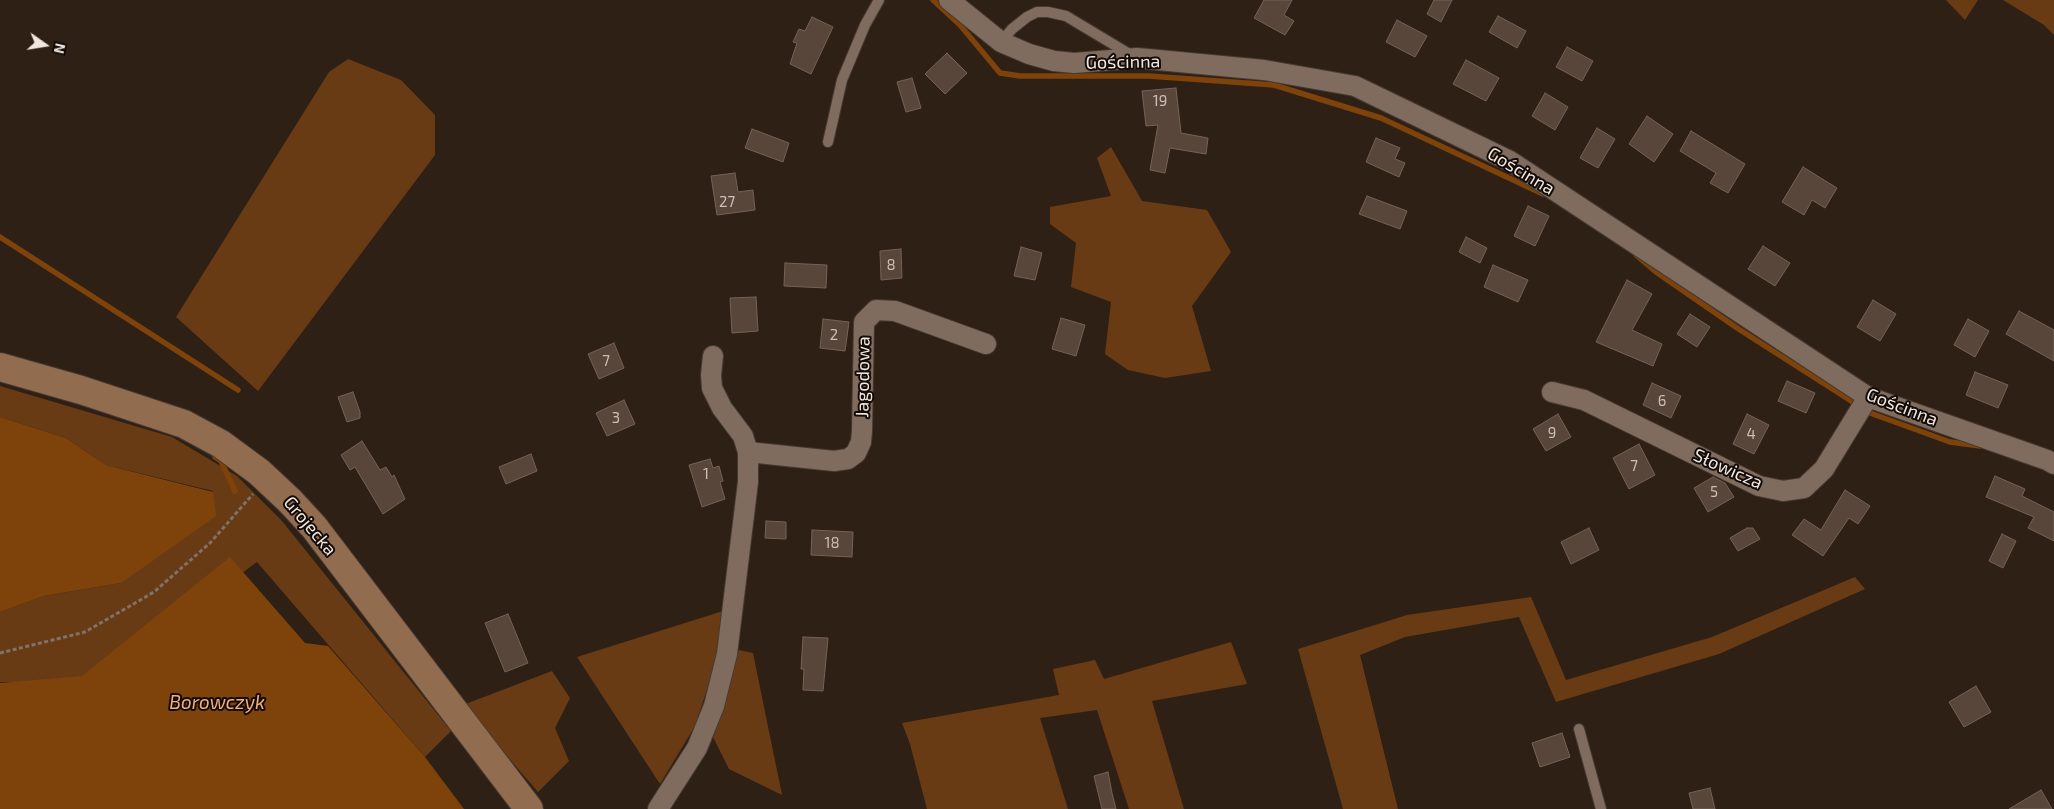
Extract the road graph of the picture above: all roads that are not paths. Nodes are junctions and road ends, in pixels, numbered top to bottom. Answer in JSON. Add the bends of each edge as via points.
{"nodes":[{"id":1,"x":879,"y":0,"type":"edge"},
{"id":2,"x":949,"y":0,"type":"edge"},
{"id":3,"x":1001,"y":42,"type":"junction"},
{"id":4,"x":1137,"y":58,"type":"junction"},
{"id":5,"x":828,"y":142,"type":"dead end"},
{"id":6,"x":986,"y":344,"type":"dead end"},
{"id":7,"x":713,"y":356,"type":"dead end"},
{"id":8,"x":0,"y":366,"type":"edge"},
{"id":9,"x":1552,"y":392,"type":"dead end"},
{"id":10,"x":1868,"y":396,"type":"junction"},
{"id":11,"x":748,"y":452,"type":"junction"},
{"id":12,"x":2054,"y":464,"type":"edge"},
{"id":13,"x":1579,"y":729,"type":"dead end"},
{"id":14,"x":529,"y":809,"type":"edge"},
{"id":15,"x":658,"y":809,"type":"edge"},
{"id":16,"x":1602,"y":809,"type":"edge"}],
"edges":[{"from":1,"to":5,"type":"lane","via":[[842,80]]},
{"from":2,"to":3,"type":"street","name":"Gościnna"},
{"from":3,"to":4,"type":"street","name":"Gościnna","via":[[1029,54],[1064,62]]},
{"from":3,"to":4,"type":"lane","via":[[1032,14],[1055,13]]},
{"from":4,"to":10,"type":"street","name":"Gościnna","via":[[1264,70],[1356,86],[1510,162]]},
{"from":6,"to":11,"type":"street","name":"Jagodowa","via":[[895,312],[876,310],[864,322],[862,431],[856,453],[843,461]]},
{"from":7,"to":11,"type":"street","via":[[714,394],[740,430]]},
{"from":8,"to":14,"type":"street","name":"Grojecka","via":[[184,424],[221,444],[266,479],[314,528]]},
{"from":9,"to":10,"type":"street","name":"Słowicza","via":[[1584,400],[1759,486],[1783,491],[1804,488],[1824,469]]},
{"from":10,"to":12,"type":"street","name":"Gościnna"},
{"from":11,"to":15,"type":"street","via":[[748,482],[727,654],[714,706],[697,748]]},
{"from":13,"to":16,"type":"lane"}]}
